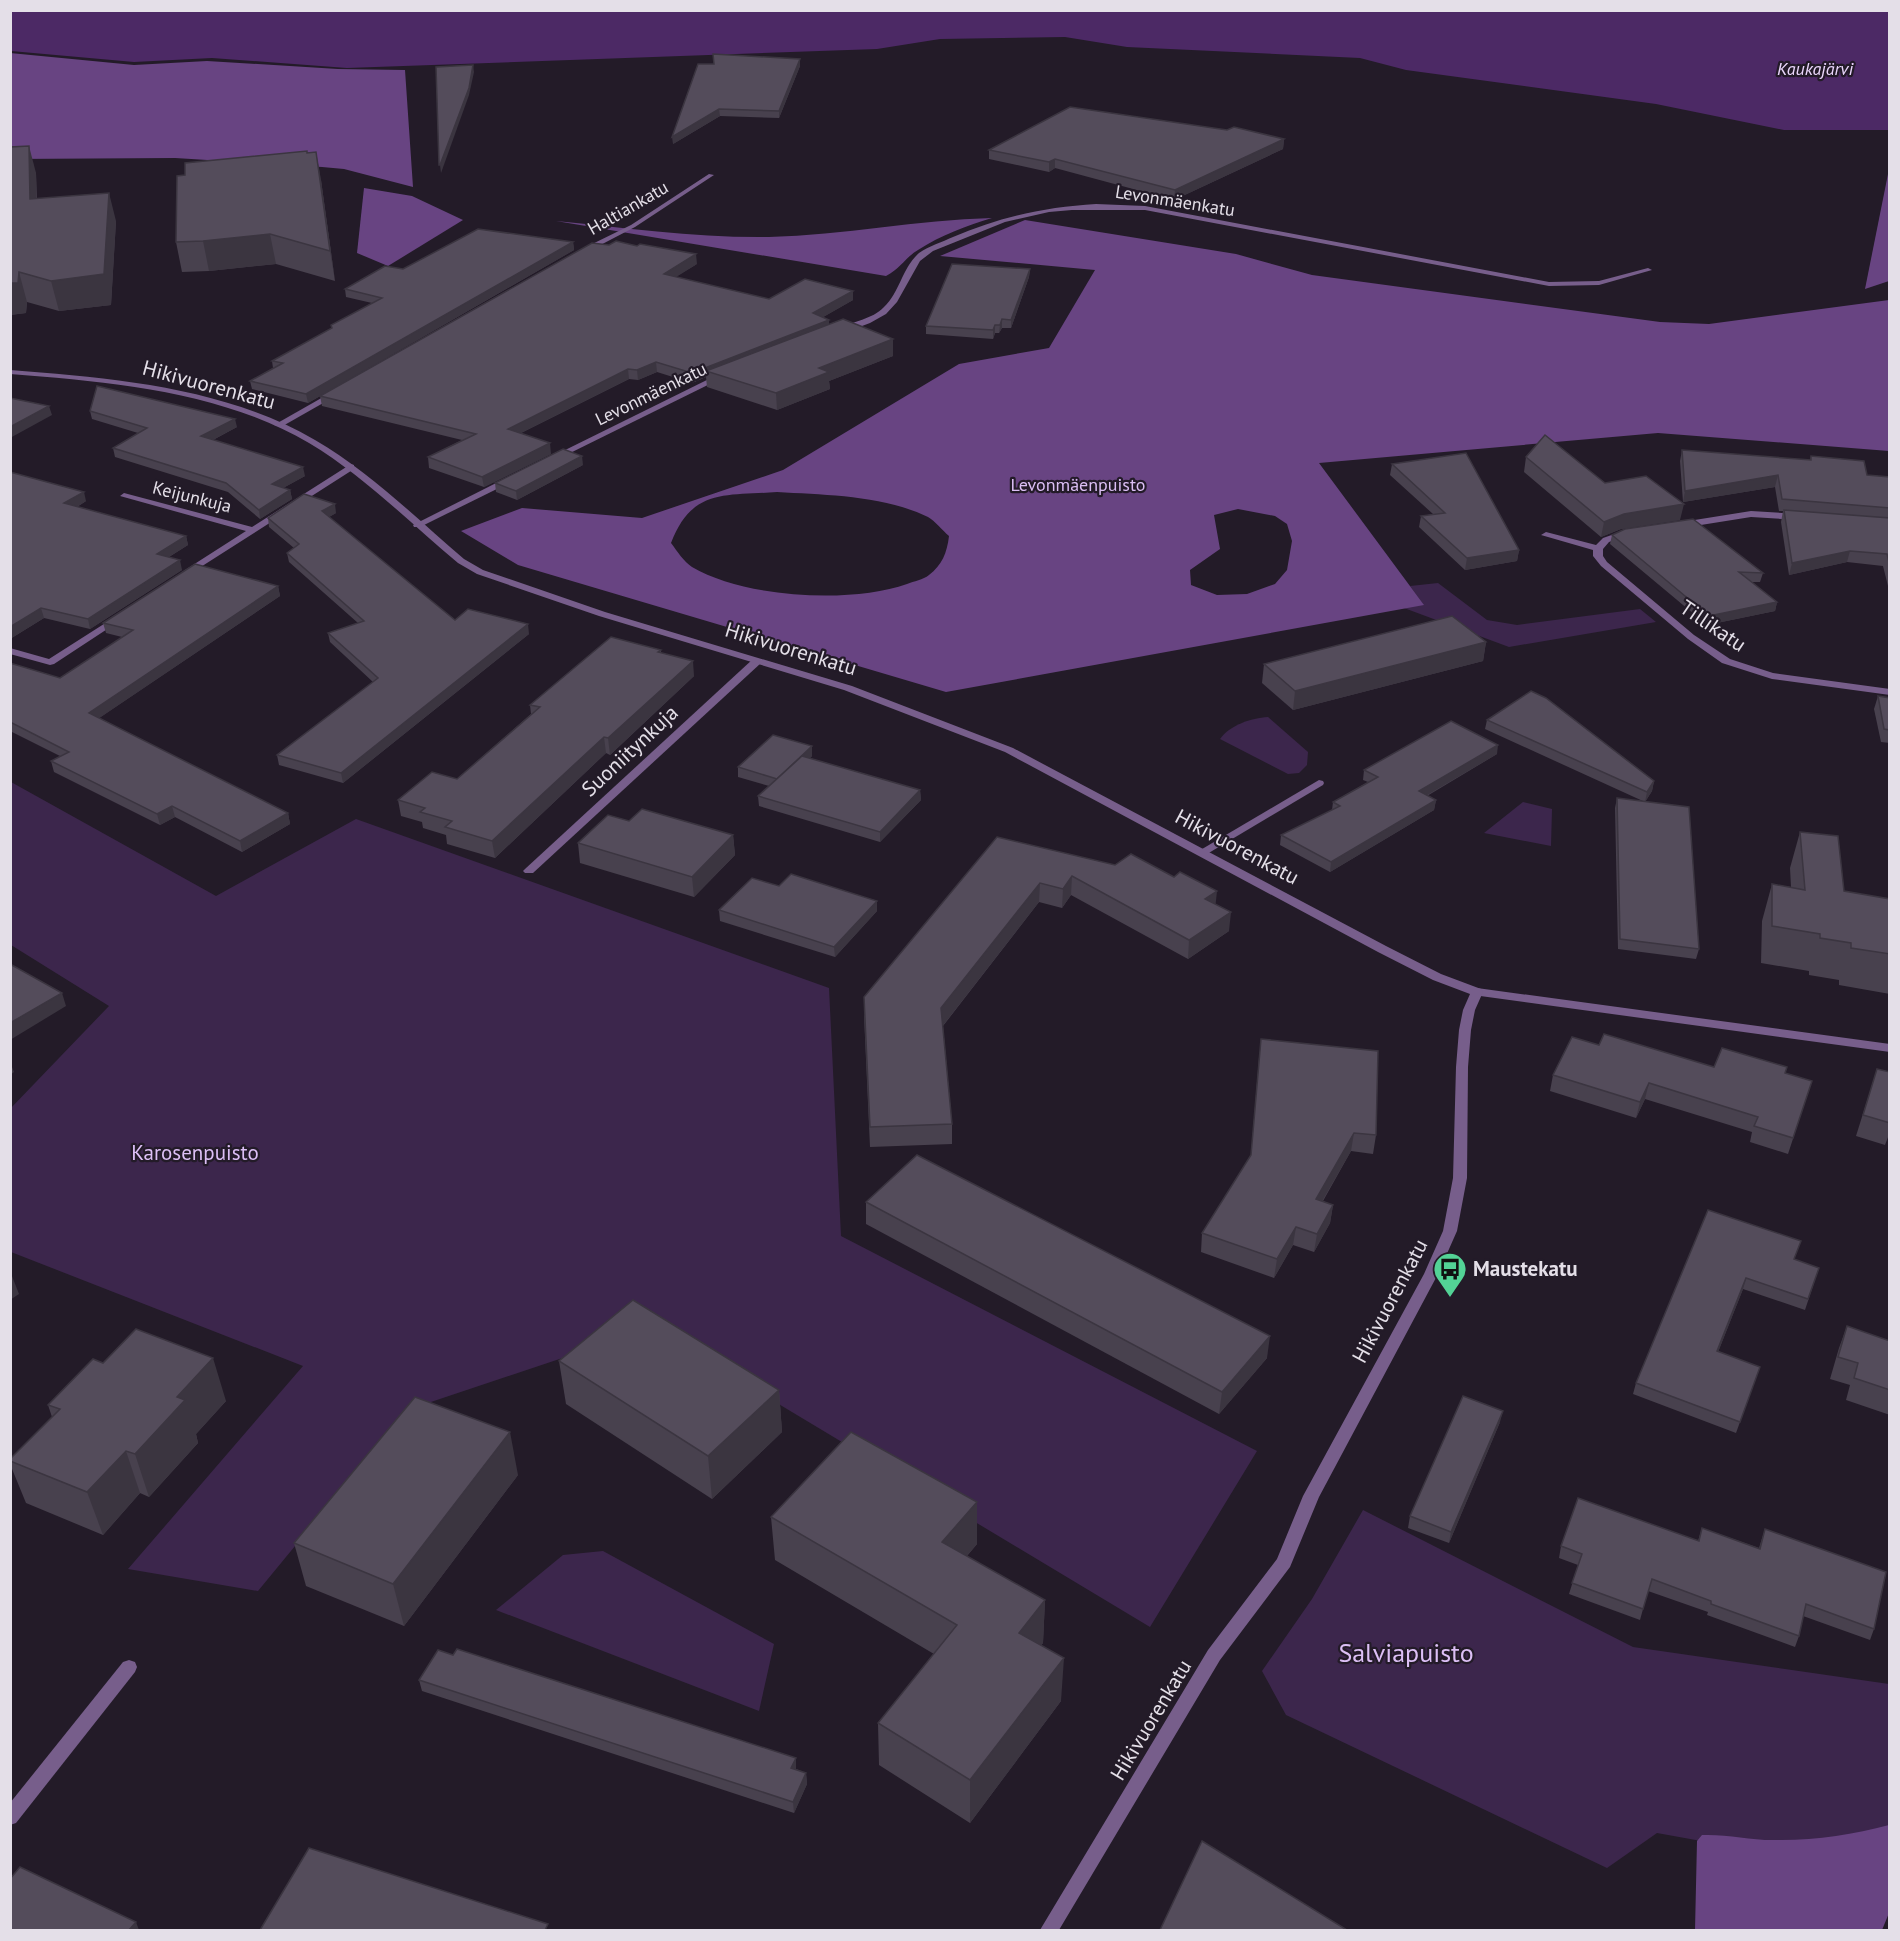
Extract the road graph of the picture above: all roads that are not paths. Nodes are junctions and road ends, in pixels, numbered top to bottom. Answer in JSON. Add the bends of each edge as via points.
{"nodes":[{"id":1,"x":711,"y":175,"type":"dead end"},
{"id":2,"x":573,"y":257,"type":"edge"},
{"id":3,"x":1648,"y":270,"type":"dead end"},
{"id":4,"x":839,"y":331,"type":"edge"},
{"id":5,"x":10,"y":372,"type":"edge"},
{"id":6,"x":728,"y":374,"type":"edge"},
{"id":7,"x":339,"y":392,"type":"edge"},
{"id":8,"x":278,"y":425,"type":"junction"},
{"id":9,"x":546,"y":462,"type":"edge"},
{"id":10,"x":351,"y":467,"type":"junction"},
{"id":11,"x":516,"y":477,"type":"edge"},
{"id":12,"x":124,"y":496,"type":"dead end"},
{"id":13,"x":1805,"y":518,"type":"edge"},
{"id":14,"x":417,"y":525,"type":"junction"},
{"id":15,"x":1674,"y":526,"type":"edge"},
{"id":16,"x":253,"y":530,"type":"junction"},
{"id":17,"x":1632,"y":532,"type":"edge"},
{"id":18,"x":1546,"y":535,"type":"dead end"},
{"id":19,"x":1598,"y":548,"type":"junction"},
{"id":20,"x":173,"y":582,"type":"edge"},
{"id":21,"x":124,"y":614,"type":"edge"},
{"id":22,"x":10,"y":651,"type":"edge"},
{"id":23,"x":757,"y":661,"type":"junction"},
{"id":24,"x":1890,"y":692,"type":"edge"},
{"id":25,"x":1319,"y":783,"type":"dead end"},
{"id":26,"x":1203,"y":852,"type":"junction"},
{"id":27,"x":529,"y":871,"type":"dead end"},
{"id":28,"x":1477,"y":992,"type":"junction"},
{"id":29,"x":1890,"y":1048,"type":"edge"},
{"id":30,"x":129,"y":1667,"type":"dead end"},
{"id":31,"x":10,"y":1817,"type":"edge"},
{"id":32,"x":1049,"y":1930,"type":"edge"}],
"edges":[{"from":1,"to":2,"type":"street","name":"Haltiankatu","via":[[633,226]]},
{"from":3,"to":4,"type":"street","name":"Levonmäenkatu","via":[[1599,283],[1549,284],[1145,208],[1078,206],[1022,214],[924,254],[888,308]]},
{"from":5,"to":8,"type":"street","name":"Hikivuorenkatu","via":[[163,390]]},
{"from":6,"to":9,"type":"street","name":"Levonmäenkatu"},
{"from":7,"to":8,"type":"street"},
{"from":8,"to":10,"type":"street","name":"Hikivuorenkatu"},
{"from":10,"to":14,"type":"street","name":"Hikivuorenkatu"},
{"from":10,"to":16,"type":"street"},
{"from":11,"to":14,"type":"street"},
{"from":12,"to":16,"type":"street","name":"Keijunkuja"},
{"from":13,"to":15,"type":"street","via":[[1751,514]]},
{"from":14,"to":23,"type":"street","name":"Hikivuorenkatu","via":[[480,572]]},
{"from":16,"to":20,"type":"street"},
{"from":17,"to":19,"type":"street","via":[[1606,540]]},
{"from":18,"to":19,"type":"street"},
{"from":19,"to":24,"type":"street","name":"Tillikatu","via":[[1604,564],[1726,661],[1772,676]]},
{"from":21,"to":22,"type":"street","via":[[50,662]]},
{"from":23,"to":26,"type":"street","name":"Hikivuorenkatu","via":[[848,688],[1009,750]]},
{"from":23,"to":27,"type":"street","name":"Suoniitynkuja"},
{"from":25,"to":26,"type":"street"},
{"from":26,"to":28,"type":"street","name":"Hikivuorenkatu","via":[[1428,972]]},
{"from":28,"to":29,"type":"street"},
{"from":28,"to":32,"type":"street","name":"Hikivuorenkatu","via":[[1469,1010],[1463,1049],[1460,1178],[1450,1231],[1431,1274],[1311,1496],[1284,1562],[1214,1655]]},
{"from":30,"to":31,"type":"street"}]}
